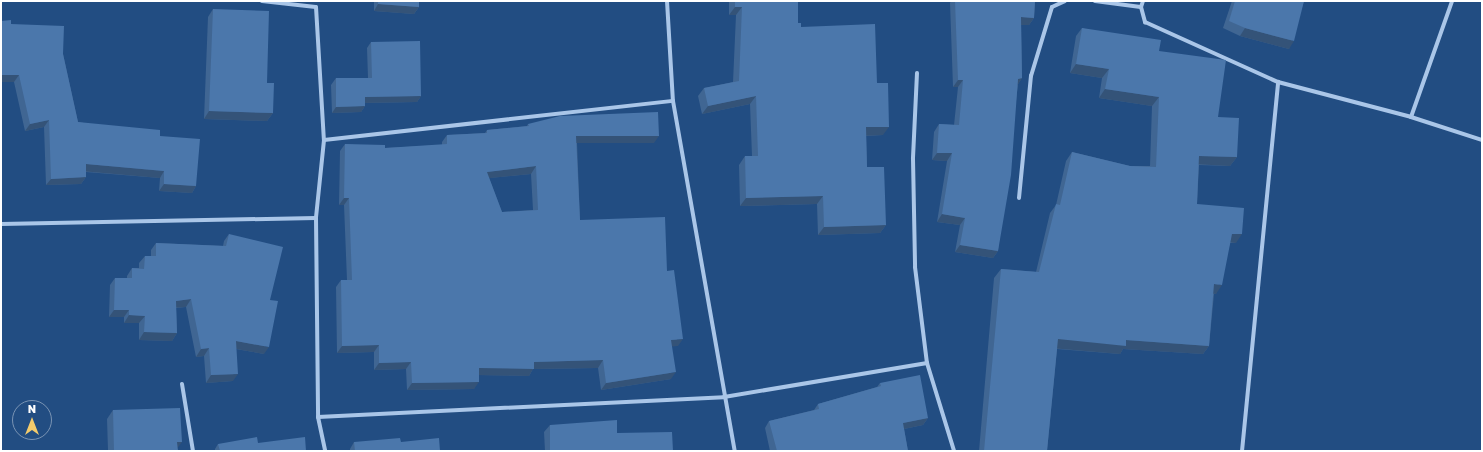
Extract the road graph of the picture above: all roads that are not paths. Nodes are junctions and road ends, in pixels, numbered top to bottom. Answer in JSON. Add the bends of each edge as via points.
{"nodes":[{"id":1,"x":262,"y":1,"type":"edge"},
{"id":2,"x":668,"y":1,"type":"edge"},
{"id":3,"x":1066,"y":1,"type":"edge"},
{"id":4,"x":1095,"y":1,"type":"edge"},
{"id":5,"x":1143,"y":1,"type":"edge"},
{"id":6,"x":1452,"y":1,"type":"edge"},
{"id":7,"x":1140,"y":7,"type":"junction"},
{"id":8,"x":917,"y":73,"type":"dead end"},
{"id":9,"x":1278,"y":82,"type":"junction"},
{"id":10,"x":673,"y":101,"type":"junction"},
{"id":11,"x":1411,"y":117,"type":"junction"},
{"id":12,"x":324,"y":140,"type":"junction"},
{"id":13,"x":1482,"y":140,"type":"edge"},
{"id":14,"x":1019,"y":198,"type":"dead end"},
{"id":15,"x":316,"y":218,"type":"junction"},
{"id":16,"x":1,"y":224,"type":"edge"},
{"id":17,"x":928,"y":363,"type":"junction"},
{"id":18,"x":182,"y":384,"type":"dead end"},
{"id":19,"x":724,"y":397,"type":"junction"},
{"id":20,"x":318,"y":417,"type":"junction"},
{"id":21,"x":192,"y":451,"type":"edge"},
{"id":22,"x":325,"y":451,"type":"edge"},
{"id":23,"x":734,"y":451,"type":"edge"},
{"id":24,"x":954,"y":451,"type":"edge"},
{"id":25,"x":1242,"y":451,"type":"edge"}],
"edges":[{"from":1,"to":12,"type":"street","via":[[316,7]]},
{"from":2,"to":10,"type":"street"},
{"from":3,"to":14,"type":"street","via":[[1052,7],[1031,76]]},
{"from":4,"to":7,"type":"street"},
{"from":5,"to":7,"type":"street"},
{"from":6,"to":11,"type":"street"},
{"from":7,"to":9,"type":"street","via":[[1145,22]]},
{"from":8,"to":17,"type":"street","via":[[913,159],[915,267]]},
{"from":9,"to":11,"type":"street"},
{"from":9,"to":25,"type":"street"},
{"from":10,"to":12,"type":"street"},
{"from":10,"to":19,"type":"street"},
{"from":11,"to":13,"type":"street"},
{"from":12,"to":15,"type":"street"},
{"from":15,"to":16,"type":"street"},
{"from":15,"to":20,"type":"street"},
{"from":17,"to":19,"type":"street"},
{"from":17,"to":24,"type":"street"},
{"from":18,"to":21,"type":"street"},
{"from":19,"to":20,"type":"street"},
{"from":19,"to":23,"type":"street"},
{"from":20,"to":22,"type":"street"}]}
